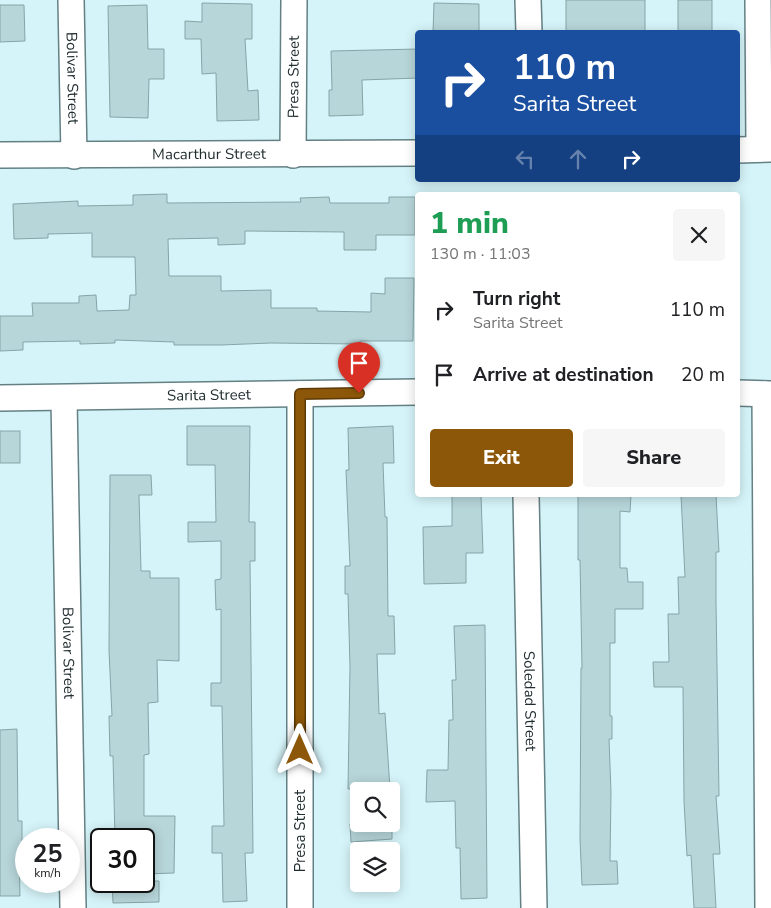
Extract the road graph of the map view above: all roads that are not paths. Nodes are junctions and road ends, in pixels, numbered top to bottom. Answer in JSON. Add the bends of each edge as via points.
{"nodes":[{"id":1,"x":71,"y":0,"type":"edge"},
{"id":2,"x":294,"y":0,"type":"edge"},
{"id":3,"x":528,"y":0,"type":"edge"},
{"id":4,"x":758,"y":0,"type":"edge"},
{"id":5,"x":529,"y":30,"type":"edge"},
{"id":6,"x":756,"y":149,"type":"edge"},
{"id":7,"x":415,"y":153,"type":"edge"},
{"id":8,"x":0,"y":155,"type":"edge"},
{"id":9,"x":293,"y":155,"type":"junction"},
{"id":10,"x":74,"y":156,"type":"junction"},
{"id":11,"x":415,"y":392,"type":"edge"},
{"id":12,"x":300,"y":394,"type":"junction"},
{"id":13,"x":740,"y":394,"type":"edge"},
{"id":14,"x":768,"y":394,"type":"edge"},
{"id":15,"x":0,"y":398,"type":"edge"},
{"id":16,"x":64,"y":399,"type":"junction"},
{"id":17,"x":526,"y":497,"type":"edge"},
{"id":18,"x":73,"y":908,"type":"edge"},
{"id":19,"x":300,"y":908,"type":"edge"},
{"id":20,"x":534,"y":908,"type":"edge"},
{"id":21,"x":768,"y":908,"type":"edge"}],
"edges":[{"from":1,"to":10,"type":"street","name":"Bolivar Street"},
{"from":2,"to":9,"type":"street","name":"Presa Street"},
{"from":3,"to":5,"type":"street"},
{"from":4,"to":6,"type":"street"},
{"from":7,"to":9,"type":"street","name":"Macarthur Street"},
{"from":8,"to":10,"type":"street","name":"Macarthur Street"},
{"from":9,"to":10,"type":"street","name":"Macarthur Street"},
{"from":11,"to":12,"type":"street","name":"Sarita Street"},
{"from":12,"to":16,"type":"street","name":"Sarita Street"},
{"from":12,"to":19,"type":"street","name":"Presa Street"},
{"from":13,"to":14,"type":"street"},
{"from":14,"to":21,"type":"street"},
{"from":15,"to":16,"type":"street","name":"Sarita Street"},
{"from":16,"to":18,"type":"street","name":"Bolivar Street"},
{"from":17,"to":20,"type":"street","name":"Soledad Street"}]}
